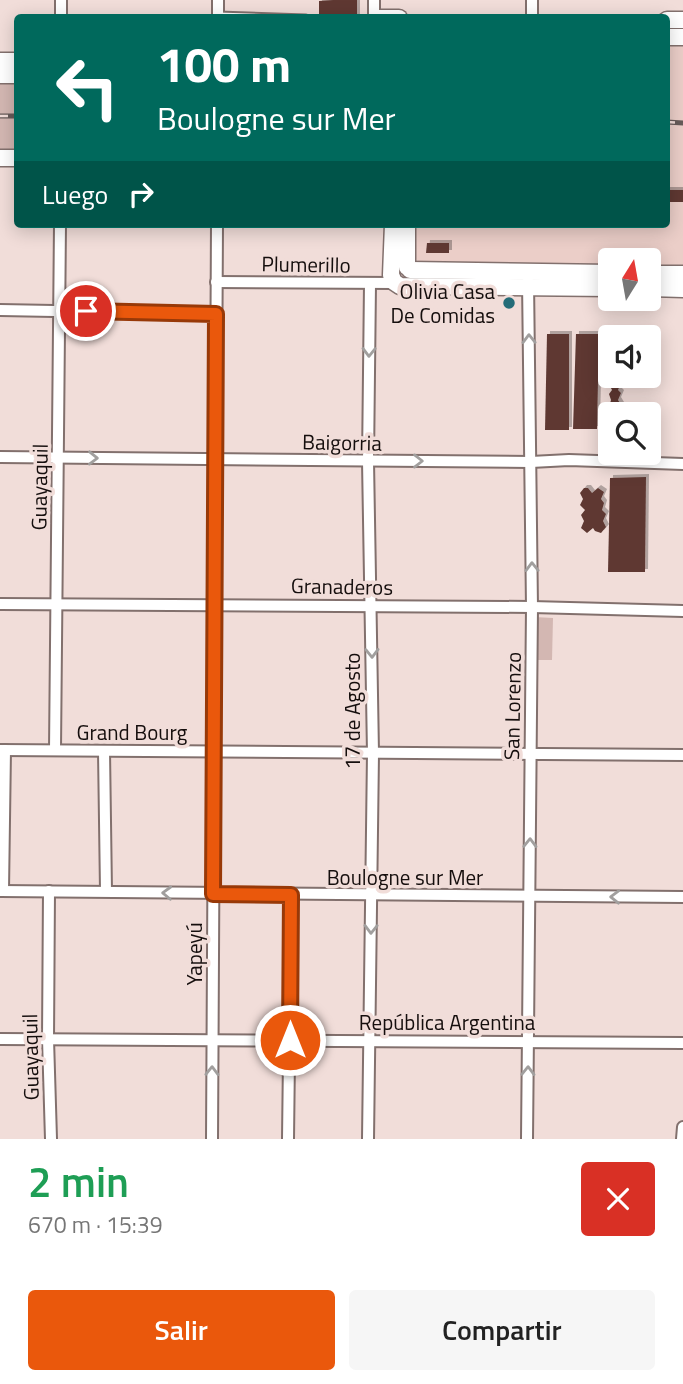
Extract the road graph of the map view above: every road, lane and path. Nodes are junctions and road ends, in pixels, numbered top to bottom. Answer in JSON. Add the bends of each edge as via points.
{"nodes":[{"id":1,"x":60,"y":228,"type":"edge"},
{"id":2,"x":217,"y":228,"type":"edge"},
{"id":3,"x":394,"y":228,"type":"edge"},
{"id":4,"x":407,"y":228,"type":"edge"},
{"id":5,"x":598,"y":274,"type":"edge"},
{"id":6,"x":662,"y":274,"type":"edge"},
{"id":7,"x":683,"y":274,"type":"edge"},
{"id":8,"x":402,"y":275,"type":"junction"},
{"id":9,"x":528,"y":280,"type":"junction"},
{"id":10,"x":216,"y":282,"type":"junction"},
{"id":11,"x":370,"y":284,"type":"junction"},
{"id":12,"x":598,"y":287,"type":"edge"},
{"id":13,"x":662,"y":288,"type":"edge"},
{"id":14,"x":683,"y":289,"type":"edge"},
{"id":15,"x":0,"y":310,"type":"edge"},
{"id":16,"x":60,"y":310,"type":"junction"},
{"id":17,"x":216,"y":314,"type":"junction"},
{"id":18,"x":0,"y":457,"type":"edge"},
{"id":19,"x":59,"y":458,"type":"junction"},
{"id":20,"x":216,"y":460,"type":"junction"},
{"id":21,"x":368,"y":461,"type":"junction"},
{"id":22,"x":531,"y":462,"type":"junction"},
{"id":23,"x":683,"y":464,"type":"edge"},
{"id":24,"x":0,"y":604,"type":"edge"},
{"id":25,"x":216,"y":604,"type":"junction"},
{"id":26,"x":57,"y":605,"type":"junction"},
{"id":27,"x":372,"y":606,"type":"junction"},
{"id":28,"x":532,"y":607,"type":"junction"},
{"id":29,"x":683,"y":611,"type":"edge"},
{"id":30,"x":2,"y":750,"type":"edge"},
{"id":31,"x":55,"y":750,"type":"junction"},
{"id":32,"x":104,"y":751,"type":"junction"},
{"id":33,"x":214,"y":751,"type":"junction"},
{"id":34,"x":373,"y":753,"type":"junction"},
{"id":35,"x":531,"y":754,"type":"junction"},
{"id":36,"x":683,"y":755,"type":"edge"},
{"id":37,"x":1,"y":891,"type":"edge"},
{"id":38,"x":49,"y":891,"type":"junction"},
{"id":39,"x":106,"y":891,"type":"junction"},
{"id":40,"x":213,"y":894,"type":"junction"},
{"id":41,"x":291,"y":895,"type":"junction"},
{"id":42,"x":372,"y":896,"type":"junction"},
{"id":43,"x":529,"y":896,"type":"junction"},
{"id":44,"x":683,"y":898,"type":"edge"},
{"id":45,"x":0,"y":1038,"type":"edge"},
{"id":46,"x":48,"y":1039,"type":"junction"},
{"id":47,"x":213,"y":1040,"type":"junction"},
{"id":48,"x":290,"y":1040,"type":"junction"},
{"id":49,"x":370,"y":1041,"type":"junction"},
{"id":50,"x":528,"y":1042,"type":"junction"},
{"id":51,"x":683,"y":1043,"type":"edge"},
{"id":52,"x":683,"y":1127,"type":"edge"},
{"id":53,"x":51,"y":1139,"type":"edge"},
{"id":54,"x":212,"y":1139,"type":"edge"},
{"id":55,"x":288,"y":1139,"type":"edge"},
{"id":56,"x":368,"y":1139,"type":"edge"},
{"id":57,"x":527,"y":1139,"type":"edge"},
{"id":58,"x":682,"y":1139,"type":"edge"}],
"edges":[{"from":1,"to":16,"type":"street","name":"Guayaquil"},
{"from":2,"to":10,"type":"street","name":"Yapeyú"},
{"from":3,"to":8,"type":"main road"},
{"from":4,"to":8,"type":"main road"},
{"from":5,"to":9,"type":"main road"},
{"from":6,"to":7,"type":"main road"},
{"from":8,"to":9,"type":"main road"},
{"from":8,"to":11,"type":"street","name":"Plumerillo"},
{"from":9,"to":12,"type":"main road"},
{"from":22,"to":9,"type":"street","name":"San Lorenzo","one_way":true},
{"from":10,"to":11,"type":"street","name":"Plumerillo"},
{"from":10,"to":17,"type":"street","name":"Yapeyú"},
{"from":11,"to":21,"type":"street","name":"17 de Agosto","one_way":true},
{"from":13,"to":14,"type":"main road"},
{"from":15,"to":16,"type":"street"},
{"from":16,"to":17,"type":"street"},
{"from":16,"to":19,"type":"street","name":"Guayaquil"},
{"from":17,"to":20,"type":"street","name":"Yapeyú"},
{"from":18,"to":19,"type":"street","name":"Baigorria"},
{"from":19,"to":20,"type":"street","name":"Baigorria","one_way":true},
{"from":19,"to":26,"type":"street","name":"Guayaquil"},
{"from":20,"to":21,"type":"street","name":"Baigorria"},
{"from":20,"to":25,"type":"street","name":"Yapeyú"},
{"from":21,"to":22,"type":"street","name":"Baigorria","one_way":true},
{"from":21,"to":27,"type":"street","name":"17 de Agosto"},
{"from":22,"to":23,"type":"street","name":"Baigorria"},
{"from":28,"to":22,"type":"street","name":"San Lorenzo","one_way":true},
{"from":24,"to":26,"type":"street","name":"Granaderos"},
{"from":25,"to":26,"type":"street","name":"Granaderos"},
{"from":25,"to":27,"type":"street","name":"Granaderos"},
{"from":25,"to":33,"type":"street","name":"Yapeyú"},
{"from":26,"to":31,"type":"street","name":"Guayaquil"},
{"from":27,"to":28,"type":"street","name":"Granaderos"},
{"from":27,"to":34,"type":"street","name":"17 de Agosto","one_way":true},
{"from":28,"to":29,"type":"street","name":"Granaderos"},
{"from":28,"to":35,"type":"street","name":"San Lorenzo"},
{"from":30,"to":31,"type":"street","name":"Grand Bourg"},
{"from":30,"to":37,"type":"street"},
{"from":31,"to":32,"type":"street","name":"Grand Bourg"},
{"from":32,"to":33,"type":"street","name":"Grand Bourg"},
{"from":32,"to":39,"type":"street"},
{"from":33,"to":34,"type":"street","name":"Grand Bourg"},
{"from":33,"to":40,"type":"street","name":"Yapeyú"},
{"from":34,"to":35,"type":"street","name":"Grand Bourg"},
{"from":34,"to":42,"type":"street","name":"17 de Agosto"},
{"from":35,"to":36,"type":"street","name":"Grand Bourg"},
{"from":43,"to":35,"type":"street","name":"San Lorenzo","one_way":true},
{"from":37,"to":38,"type":"street","name":"Boulogne sur Mer"},
{"from":38,"to":39,"type":"street","name":"Boulogne sur Mer"},
{"from":38,"to":46,"type":"street","name":"Guayaquil"},
{"from":40,"to":39,"type":"street","name":"Boulogne sur Mer","one_way":true},
{"from":40,"to":41,"type":"street","name":"Boulogne sur Mer"},
{"from":40,"to":47,"type":"street","name":"Yapeyú"},
{"from":41,"to":42,"type":"street","name":"Boulogne sur Mer"},
{"from":41,"to":48,"type":"street"},
{"from":42,"to":43,"type":"street","name":"Boulogne sur Mer"},
{"from":42,"to":49,"type":"street","name":"17 de Agosto","one_way":true},
{"from":44,"to":43,"type":"street","name":"Boulogne sur Mer","one_way":true},
{"from":43,"to":50,"type":"street","name":"San Lorenzo"},
{"from":45,"to":46,"type":"street","name":"República Argentina"},
{"from":46,"to":47,"type":"street","name":"República Argentina"},
{"from":46,"to":53,"type":"street","name":"Guayaquil"},
{"from":47,"to":48,"type":"street","name":"República Argentina"},
{"from":54,"to":47,"type":"street","name":"Yapeyú","one_way":true},
{"from":48,"to":49,"type":"street","name":"República Argentina"},
{"from":48,"to":55,"type":"street"},
{"from":49,"to":50,"type":"street","name":"República Argentina"},
{"from":49,"to":56,"type":"street","name":"17 de Agosto"},
{"from":50,"to":51,"type":"street","name":"República Argentina"},
{"from":57,"to":50,"type":"street","name":"San Lorenzo","one_way":true},
{"from":52,"to":58,"type":"street"}]}
